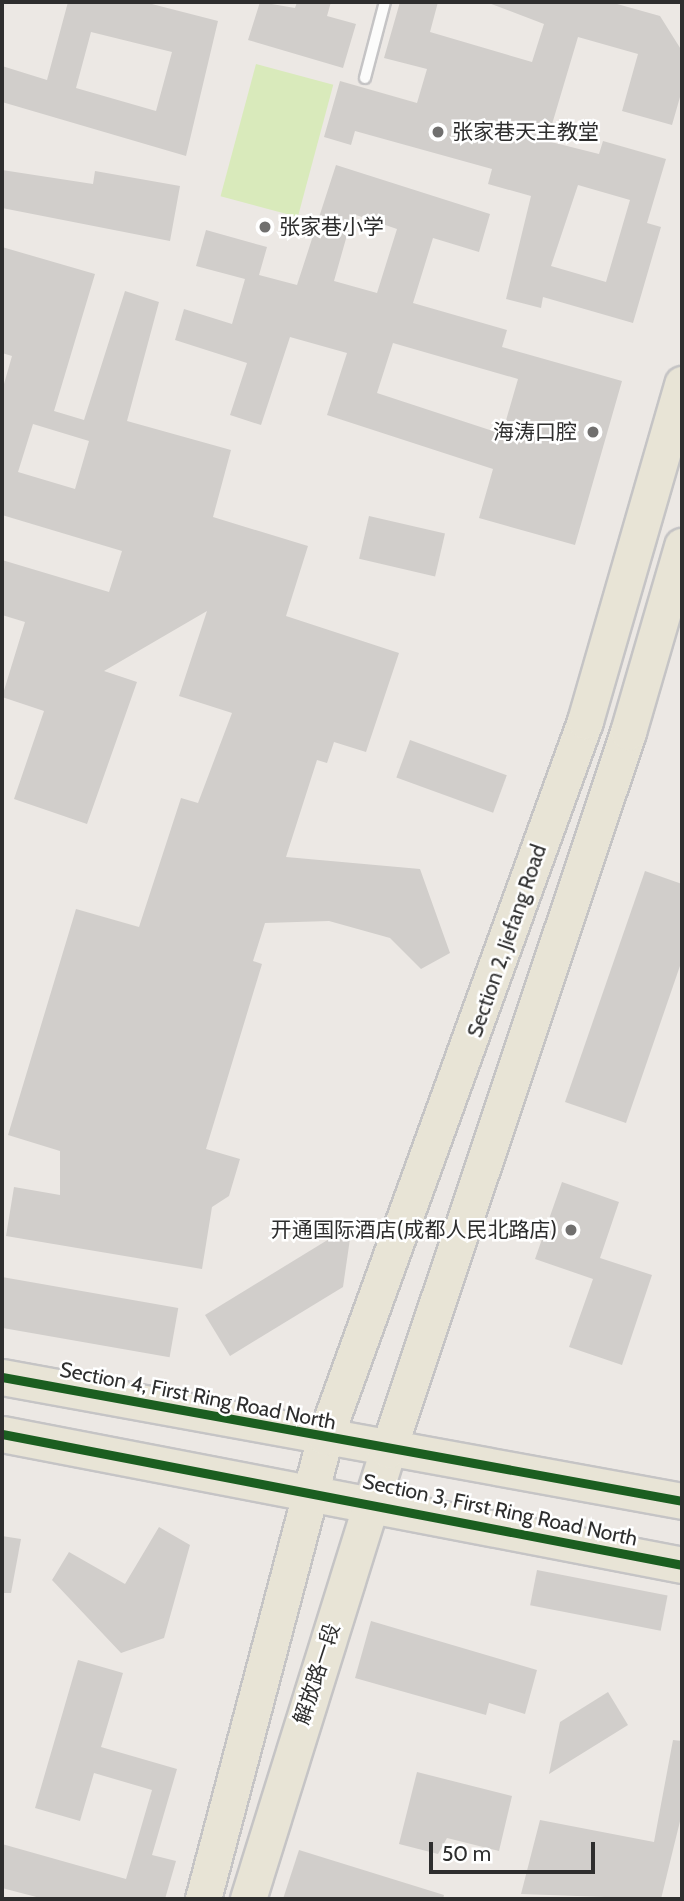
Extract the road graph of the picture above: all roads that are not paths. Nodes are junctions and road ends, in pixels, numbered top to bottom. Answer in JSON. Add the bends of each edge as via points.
{"nodes":[{"id":1,"x":385,"y":2,"type":"edge"},
{"id":2,"x":365,"y":78,"type":"dead end"},
{"id":3,"x":682,"y":384,"type":"edge"},
{"id":4,"x":682,"y":546,"type":"edge"},
{"id":5,"x":2,"y":1377,"type":"edge"},
{"id":6,"x":2,"y":1434,"type":"edge"},
{"id":7,"x":325,"y":1437,"type":"junction"},
{"id":8,"x":388,"y":1450,"type":"junction"},
{"id":9,"x":311,"y":1491,"type":"junction"},
{"id":10,"x":682,"y":1500,"type":"edge"},
{"id":11,"x":372,"y":1501,"type":"junction"},
{"id":12,"x":682,"y":1565,"type":"edge"},
{"id":13,"x":203,"y":1899,"type":"edge"},
{"id":14,"x":248,"y":1899,"type":"edge"}],
"edges":[{"from":1,"to":2,"type":"lane"},
{"from":3,"to":7,"type":"main road","name":"Section 2, Jiefang Road","via":[[585,721]]},
{"from":4,"to":8,"type":"main road","via":[[512,1092]]},
{"from":5,"to":7,"type":"main road","name":"Section 4, First Ring Road North"},
{"from":6,"to":9,"type":"main road"},
{"from":7,"to":8,"type":"main road","name":"Section 4, First Ring Road North"},
{"from":7,"to":9,"type":"main road","name":"Section 2, Jiefang Road"},
{"from":8,"to":10,"type":"main road","name":"Section 3, First Ring Road North"},
{"from":8,"to":11,"type":"main road","name":"解放路一段"},
{"from":9,"to":11,"type":"main road","name":"Section 3, First Ring Road North"},
{"from":9,"to":13,"type":"main road"},
{"from":11,"to":12,"type":"main road","name":"Section 3, First Ring Road North"},
{"from":11,"to":14,"type":"main road","name":"解放路一段"}]}
